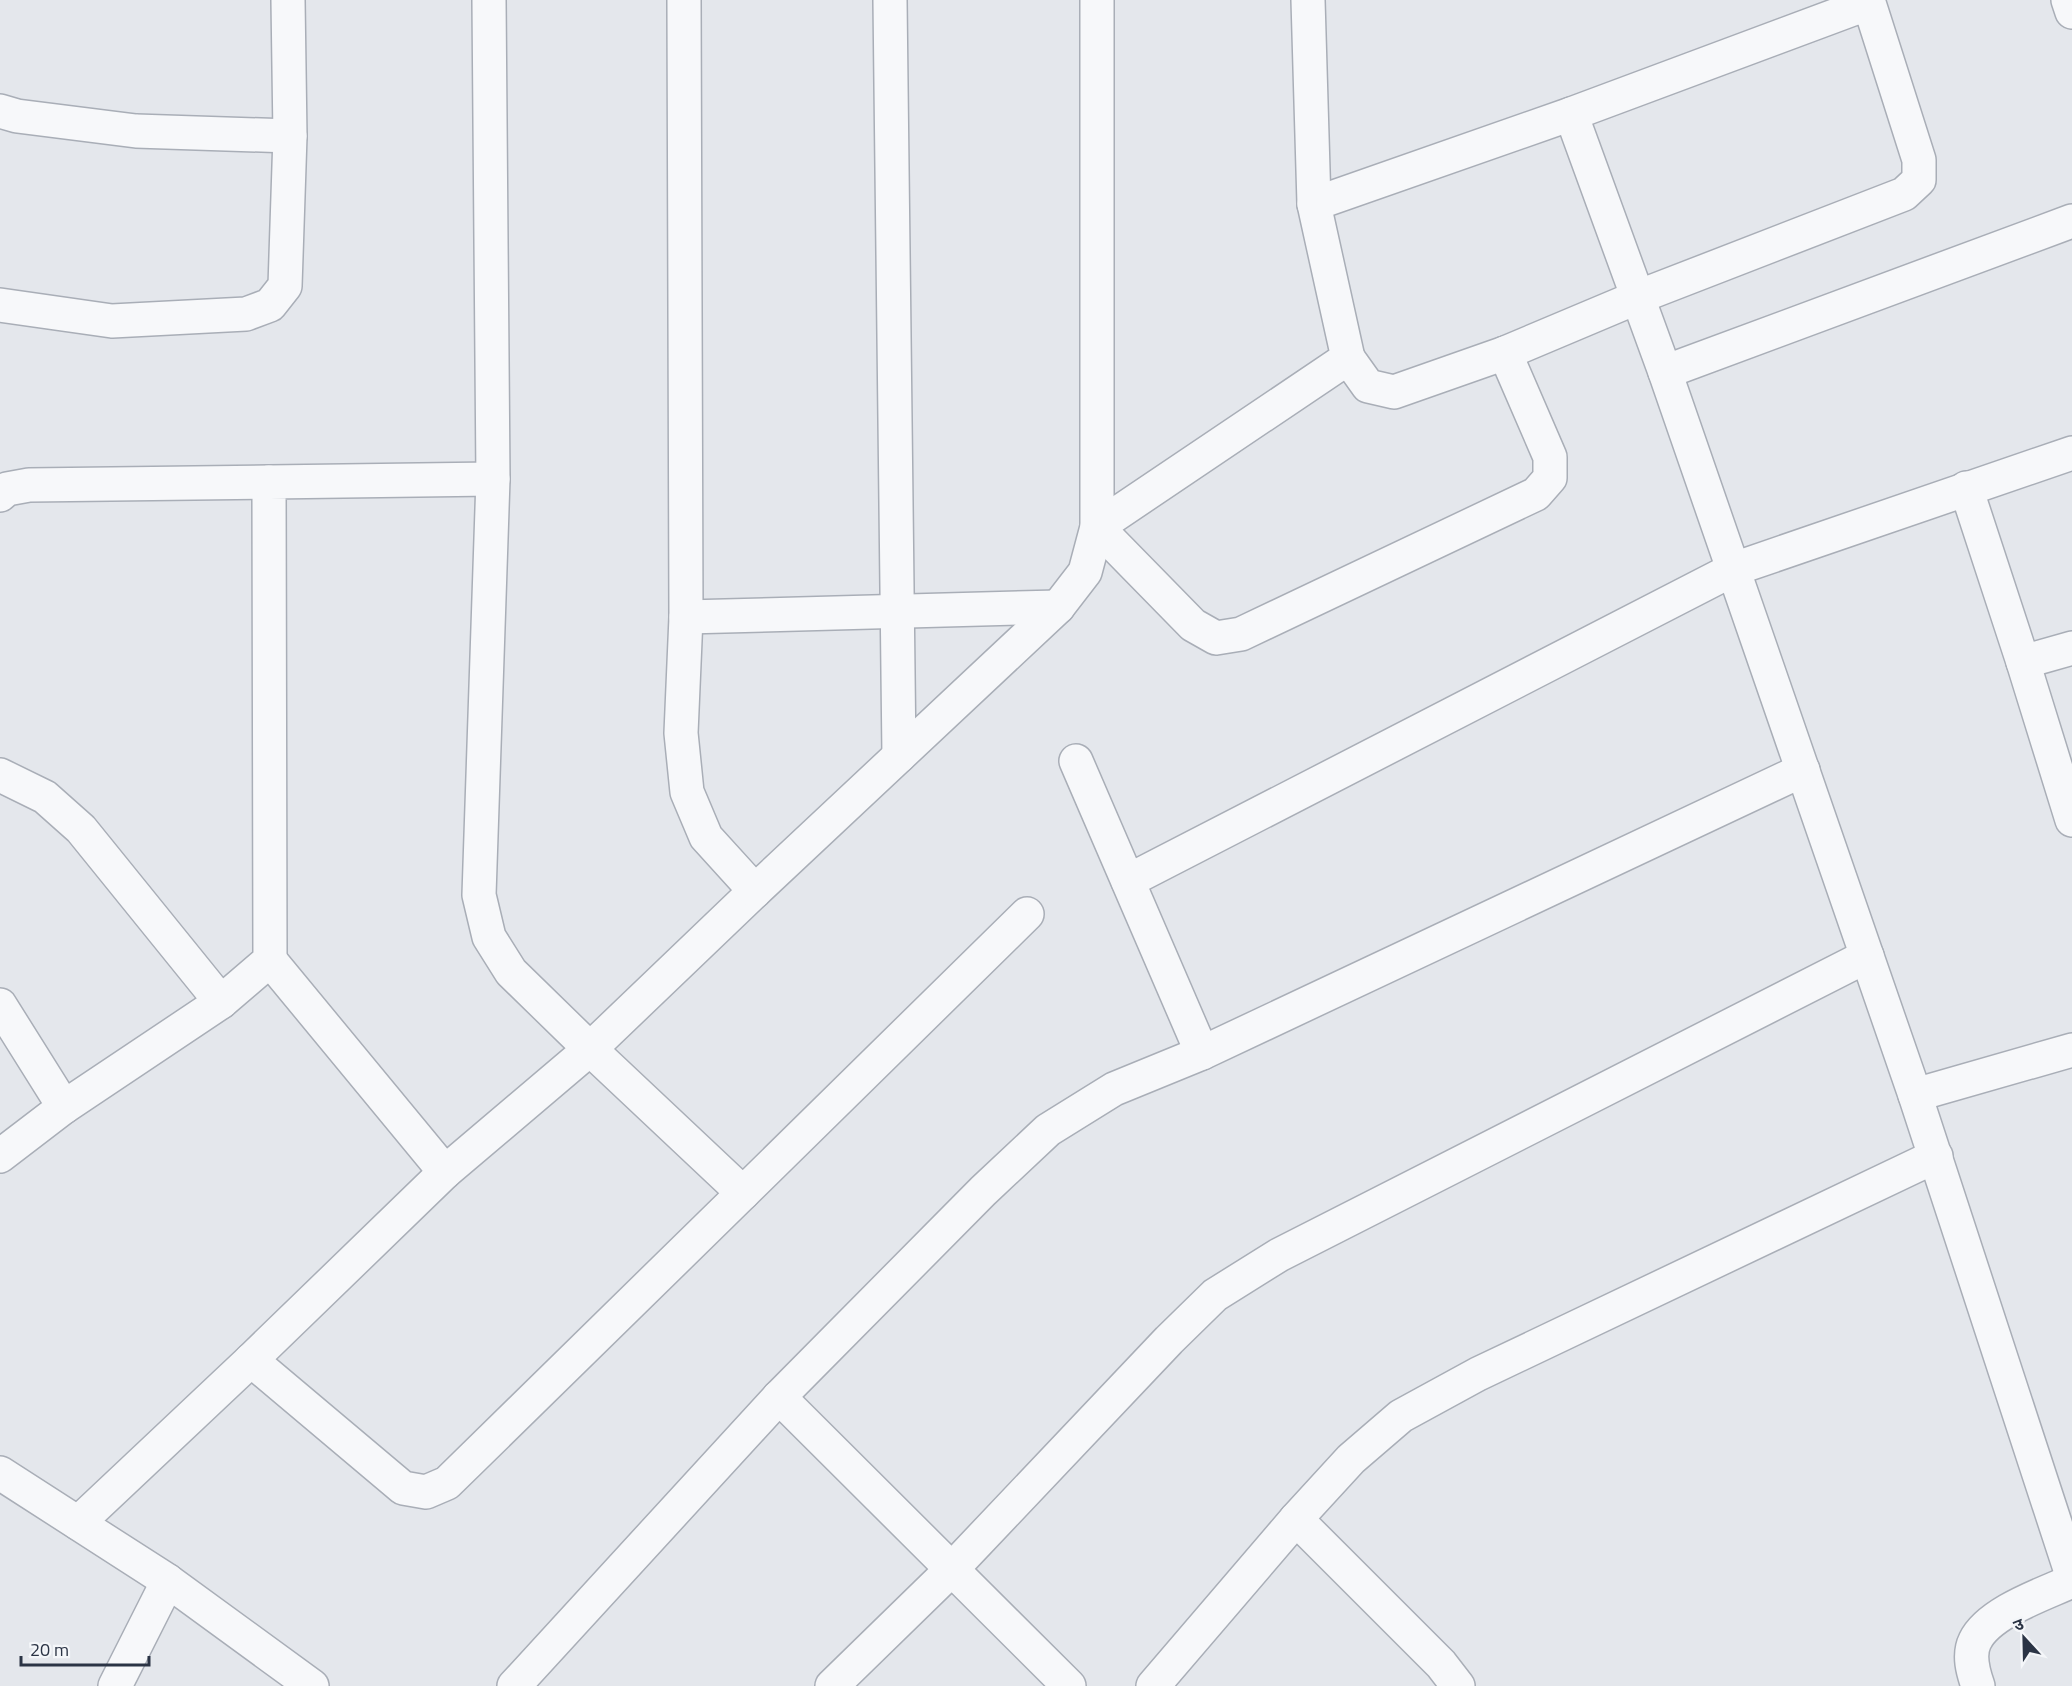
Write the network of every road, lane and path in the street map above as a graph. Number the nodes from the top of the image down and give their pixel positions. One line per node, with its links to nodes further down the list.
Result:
1 (288, 0): 12 (street)
2 (489, 0): 21 (street)
3 (684, 0): 29 (street)
4 (890, 0): 28 (street)
5 (1097, 0): 25 (street)
6 (1308, 0): 13 (street)
7 (2068, 0): 9 (street)
8 (1872, 1): 11 (street); 15 (street)
9 (2072, 12)
10 (0, 111): 12 (street)
11 (1571, 114): 13 (street); 15 (street)
12 (290, 136): 16 (street)
13 (1314, 204): 18 (street)
14 (2072, 221): 19 (street)
15 (1638, 297): 17 (street); 19 (street)
16 (0, 305)
17 (1504, 353): 18 (street); 25 (street)
18 (1348, 358): 25 (street)
19 (1665, 372): 26 (street)
20 (2072, 453): 23 (street)
21 (493, 479): 22 (street); 44 (street)
22 (268, 482): 24 (street); 41 (street)
23 (1966, 488): 26 (street); 31 (street)
24 (0, 495)
25 (1097, 527): 27 (street)
26 (1734, 569): 34 (street); 37 (street)
27 (1058, 607): 28 (street); 32 (street)
28 (896, 612): 29 (street); 32 (street)
29 (686, 617): 38 (street)
30 (2072, 648): 31 (street)
31 (2023, 662): 36 (street)
32 (899, 756): 38 (street)
33 (1076, 761): 37 (street)
34 (1803, 770): 40 (street); 46 (street)
35 (0, 775): 42 (street)
36 (2072, 820)
37 (1128, 881): 46 (street)
38 (755, 891): 44 (street)
39 (1027, 914): 52 (street)
40 (1867, 956): 47 (street); 58 (street)
41 (270, 960): 42 (street); 51 (street)
42 (221, 1002): 48 (street)
43 (0, 1005): 48 (street)
44 (590, 1049): 51 (street); 52 (street)
45 (2072, 1050): 47 (street)
46 (1202, 1053): 54 (street)
47 (1915, 1095): 50 (street)
48 (64, 1107): 49 (street)
49 (0, 1156)
50 (1936, 1156): 56 (street); 59 (street)
51 (445, 1172): 53 (street)
52 (743, 1193): 53 (street)
53 (251, 1360): 57 (street)
54 (779, 1397): 58 (street); 64 (street)
55 (0, 1473): 57 (street)
56 (1296, 1519): 67 (street); 68 (street)
57 (78, 1523): 60 (street)
58 (951, 1570): 65 (street); 66 (street)
59 (2072, 1575)
60 (168, 1581): 62 (street); 63 (street)
61 (2072, 1581): 69 (street)
62 (115, 1686)
63 (312, 1686)
64 (514, 1686)
65 (832, 1686)
66 (1069, 1686)
67 (1153, 1686)
68 (1458, 1686)
69 (1978, 1686)

